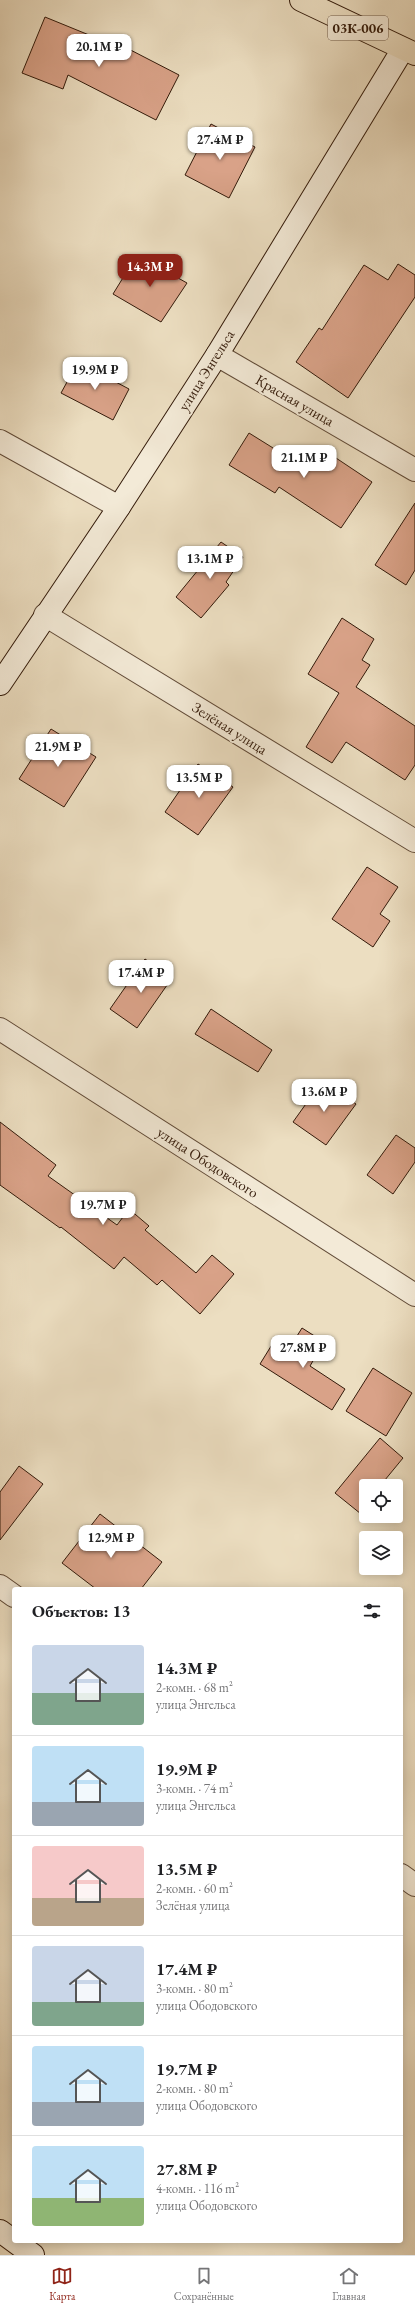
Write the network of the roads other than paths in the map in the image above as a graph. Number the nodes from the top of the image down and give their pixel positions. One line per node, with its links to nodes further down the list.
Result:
1 (301, 0): 2 (main road, 03К-006)
2 (409, 52): 3 (street, улица Энгельса)
3 (216, 355): 5 (street, Красная улица); 6 (street, улица Энгельса)
4 (0, 441): 6 (street)
5 (415, 470)
6 (118, 507): 7 (street, улица Энгельса)
7 (46, 615): 8 (street, улица Энгельса); 9 (street, Зелёная улица)
8 (0, 684)
9 (415, 842)
10 (0, 1029): 11 (street, улица Ободовского)
11 (415, 1295)
12 (0, 1586): 13 (street)
13 (12, 1595)
14 (403, 1876): 15 (street)
15 (415, 1885)
16 (0, 2231): 17 (street)
17 (12, 2240)
18 (16, 2243): 19 (street)
19 (33, 2255)

